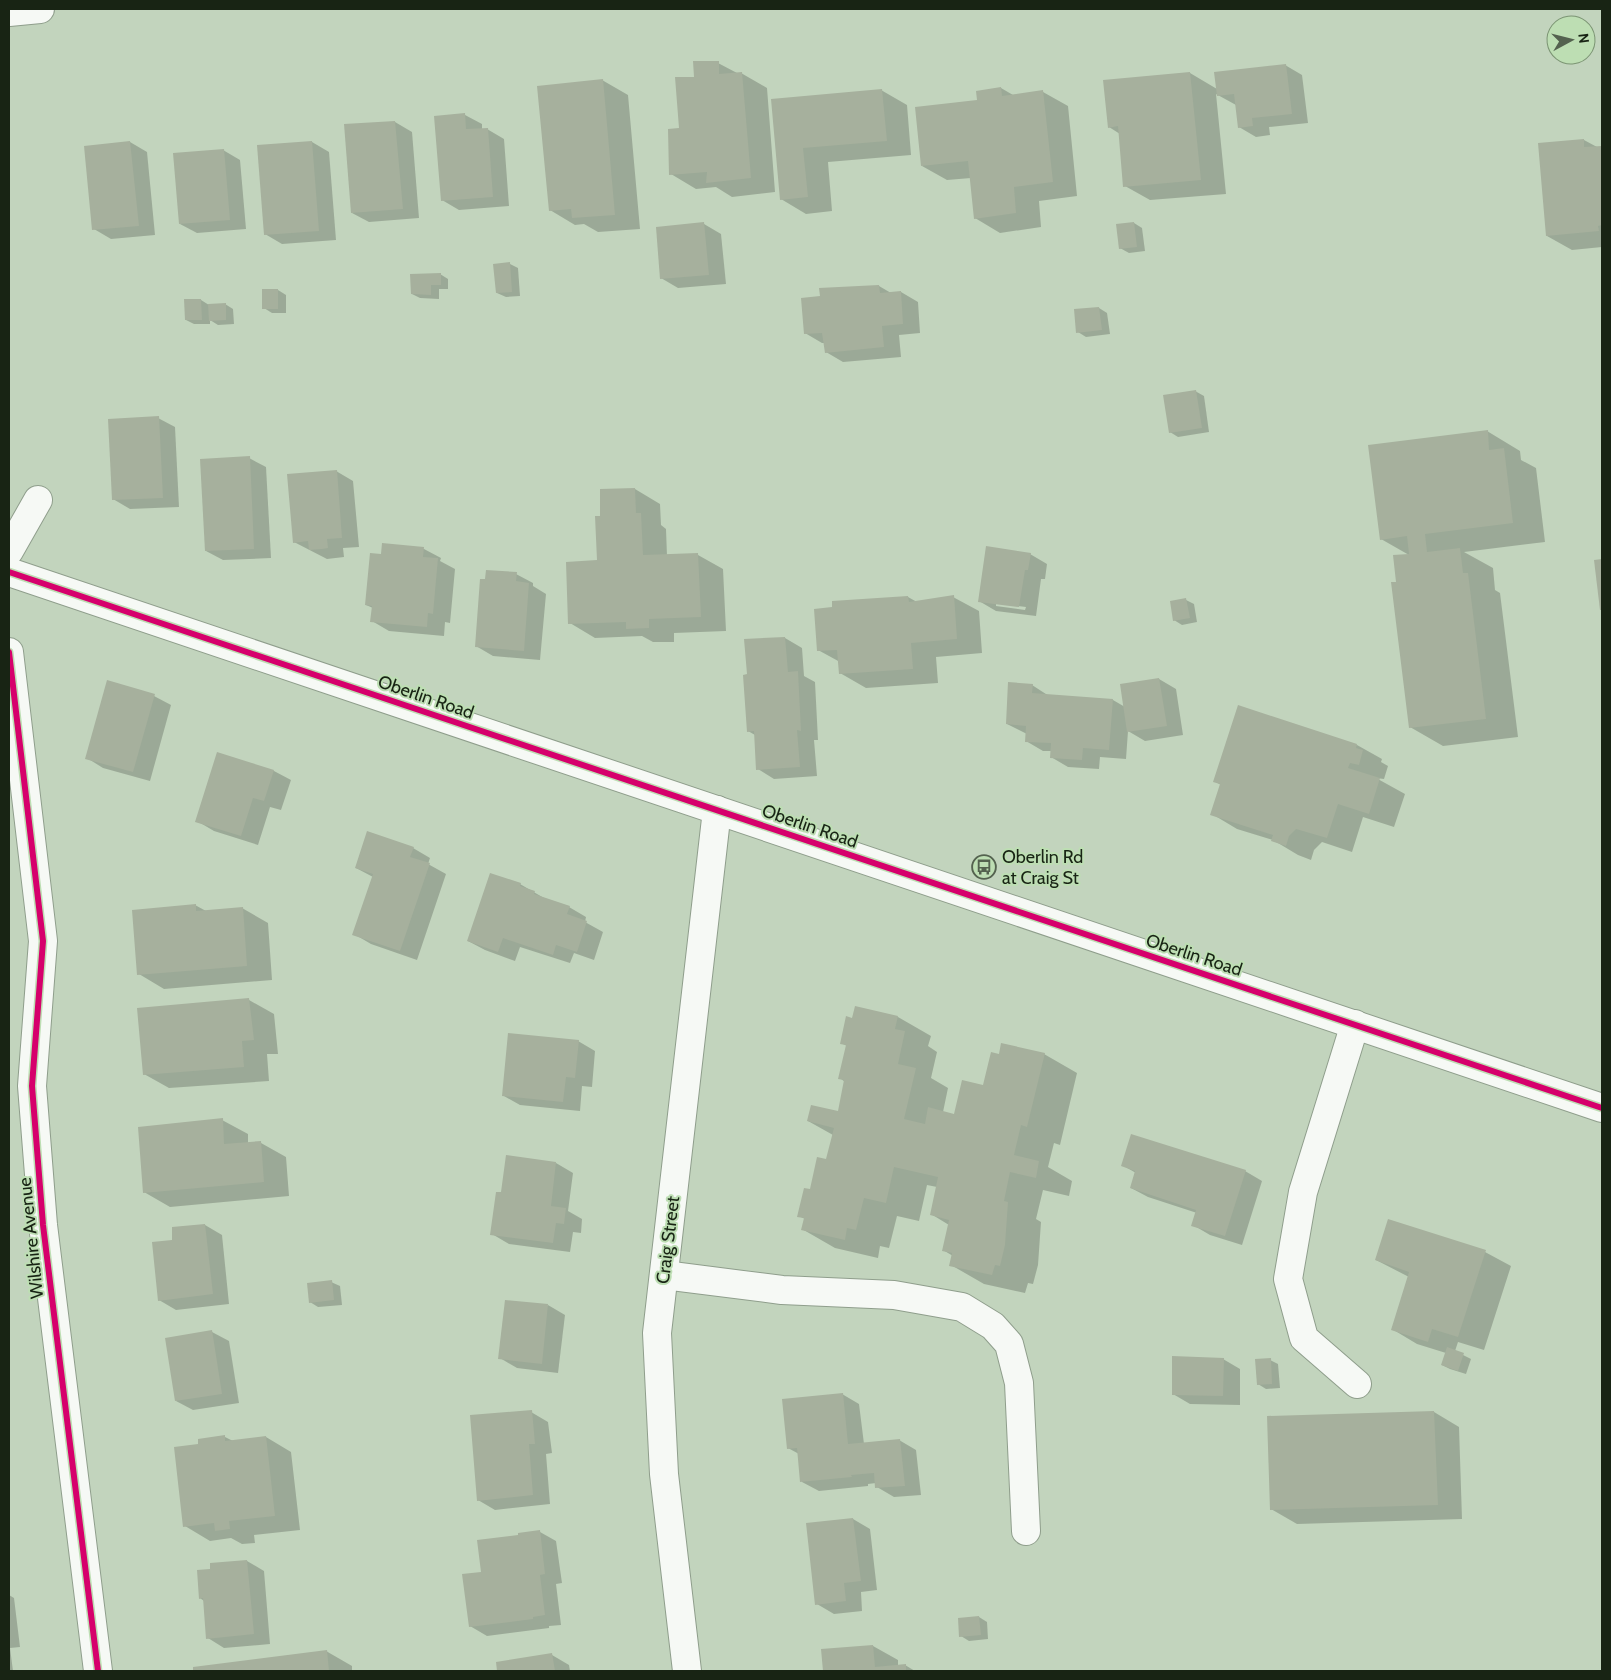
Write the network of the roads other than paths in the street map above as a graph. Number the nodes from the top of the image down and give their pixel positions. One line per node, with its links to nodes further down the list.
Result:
1 (40, 9): 2 (street)
2 (9, 12)
3 (38, 500): 4 (street)
4 (9, 551)
5 (9, 572): 7 (street, Oberlin Road)
6 (9, 652): 13 (street, Wilshire Avenue)
7 (717, 810): 8 (street, Oberlin Road); 10 (street, Craig Street)
8 (1355, 1024): 9 (street, Oberlin Road); 11 (street)
9 (1602, 1108)
10 (664, 1275): 12 (street); 14 (street, Craig Street)
11 (1357, 1384)
12 (1026, 1531)
13 (98, 1671)
14 (687, 1671)

